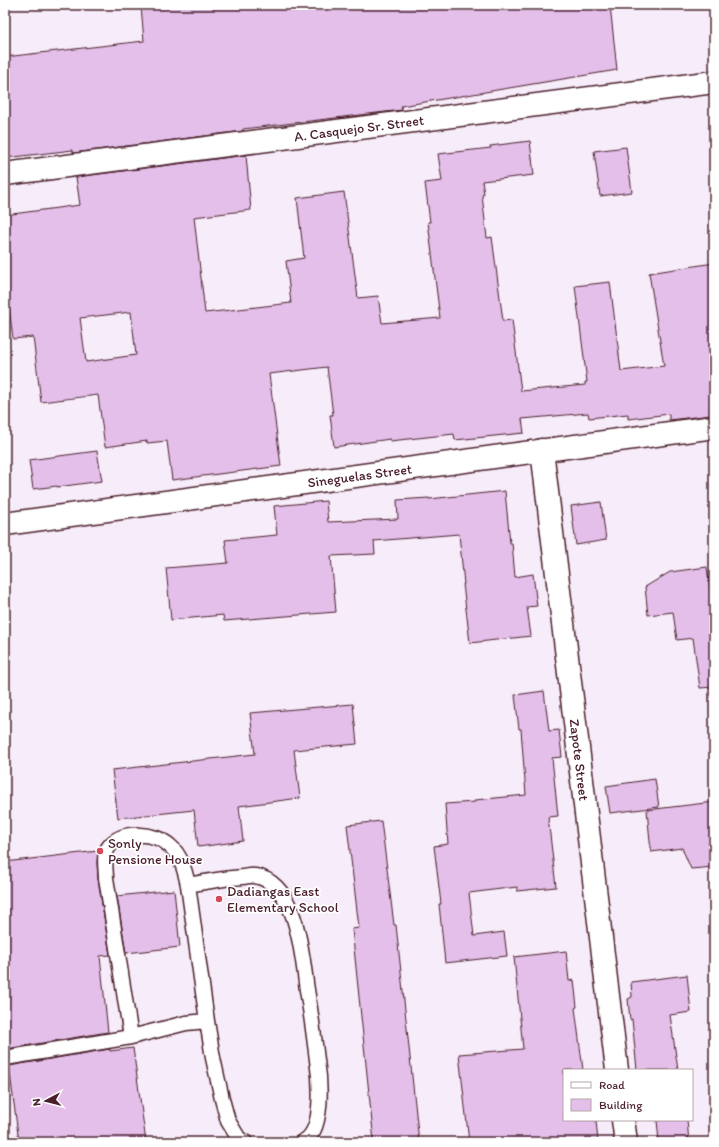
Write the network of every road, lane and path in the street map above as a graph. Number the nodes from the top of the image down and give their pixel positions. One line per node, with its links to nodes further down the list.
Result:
1 (714, 82): 2 (street, A. Casquejo Sr. Street)
2 (5, 174)
3 (714, 427): 4 (street, Sineguelas Street)
4 (542, 450): 5 (street, Sineguelas Street); 10 (street, Zapote Street)
5 (5, 524)
6 (188, 885): 7 (lane); 8 (lane); 13 (lane)
7 (207, 1021): 8 (lane); 12 (lane)
8 (131, 1037): 9 (lane)
9 (5, 1058)
10 (617, 1069)
11 (624, 1121): 14 (street)
12 (245, 1142)
13 (302, 1142)
14 (626, 1142)

